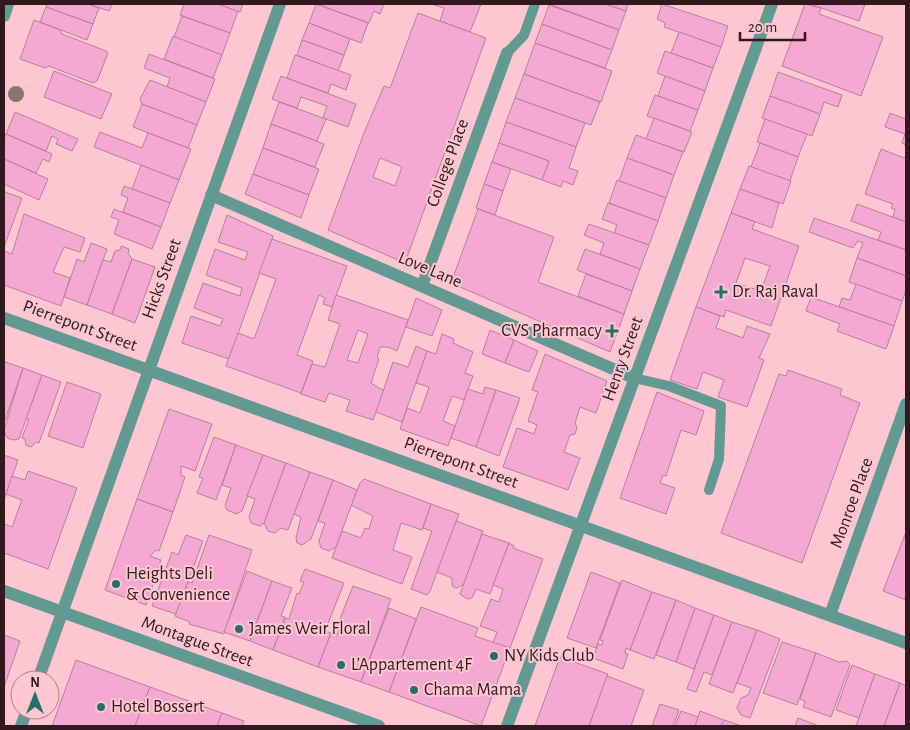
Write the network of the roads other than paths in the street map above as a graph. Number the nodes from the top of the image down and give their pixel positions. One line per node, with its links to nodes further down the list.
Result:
1 (8, 4): 5 (street)
2 (280, 4): 7 (street, Hicks Street)
3 (535, 4): 6 (lane)
4 (772, 4): 11 (street, Henry Street)
5 (4, 16)
6 (507, 53): 8 (street, College Place)
7 (211, 195): 8 (street, Love Lane); 10 (street, Hicks Street)
8 (422, 286): 11 (street, Love Lane)
9 (4, 318): 10 (street, Pierrepont Street)
10 (148, 370): 14 (street, Pierrepont Street); 16 (street, Hicks Street)
11 (634, 378): 13 (lane); 14 (street, Henry Street)
12 (906, 404): 17 (street, Monroe Place)
13 (709, 490)
14 (581, 525): 17 (street, Pierrepont Street); 21 (street, Henry Street)
15 (4, 591): 16 (street, Montague Street)
16 (62, 612): 19 (street, Hicks Street); 20 (street, Montague Street)
17 (830, 615): 18 (street, Pierrepont Street)
18 (906, 643)
19 (42, 670)
20 (378, 726)
21 (507, 726)

